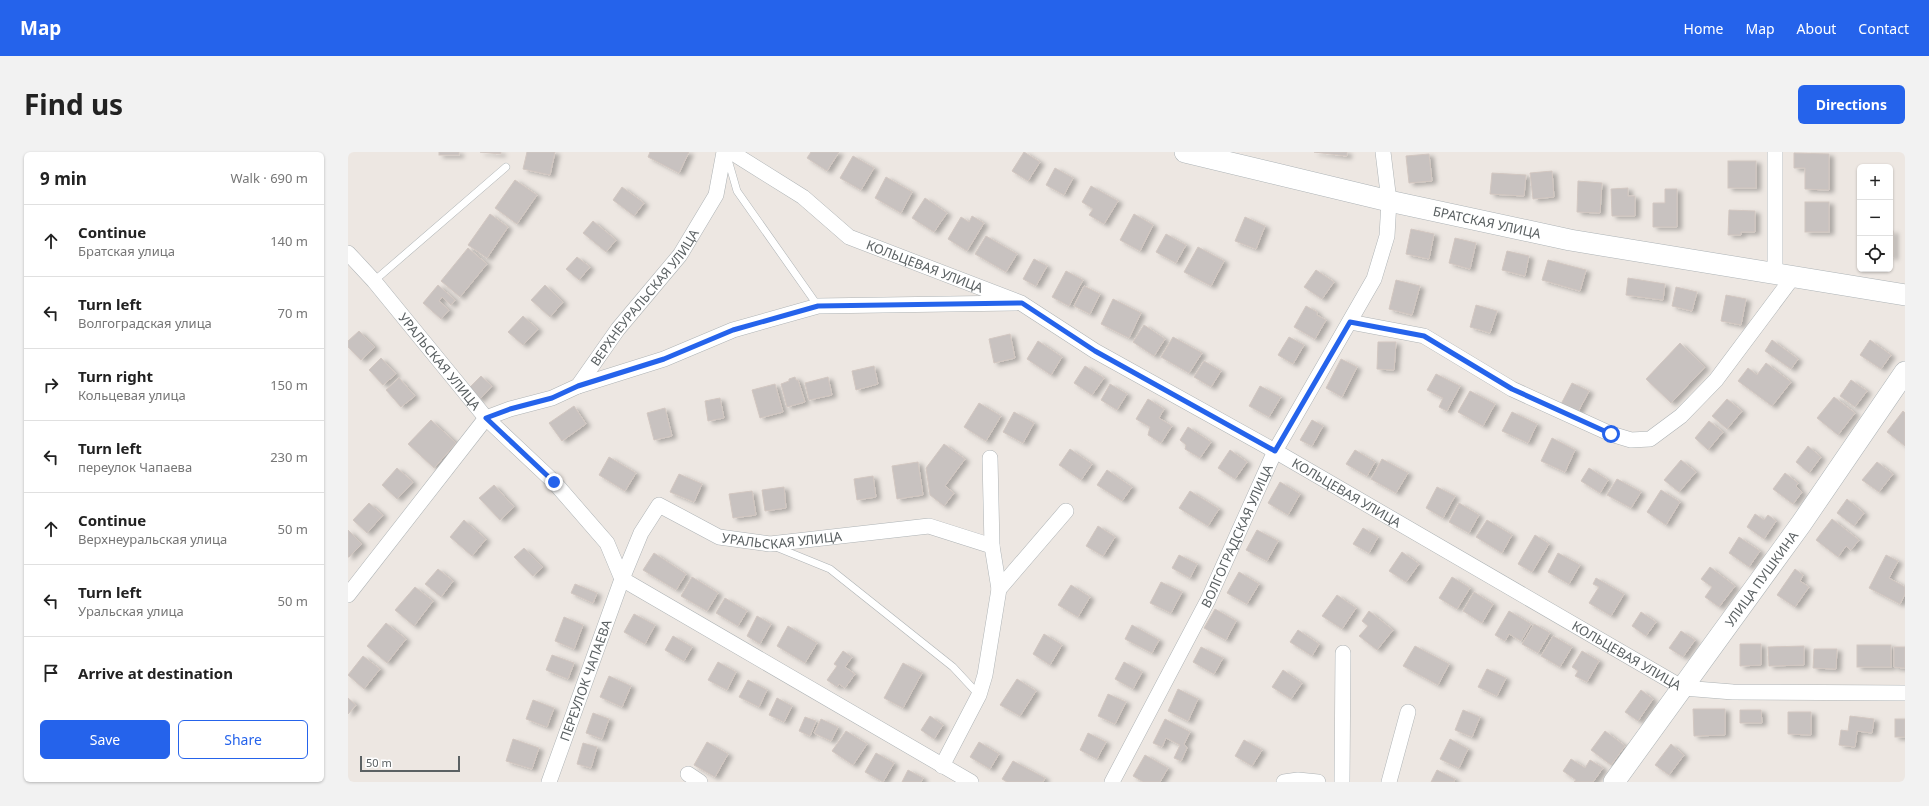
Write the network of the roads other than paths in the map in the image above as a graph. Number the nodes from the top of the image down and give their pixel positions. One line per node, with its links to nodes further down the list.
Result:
1 (725, 152): 13 (lane); 16 (street, ВЕРХНЕУРАЛЬСКАЯ УЛИЦА)
2 (731, 152): 12 (street, КОЛЬЦЕВАЯ УЛИЦА)
3 (1185, 152): 7 (main road, БРАТСКАЯ УЛИЦА)
4 (1383, 152): 7 (street, ВОЛГОГРАДСКАЯ УЛИЦА)
5 (1775, 152): 9 (street)
6 (506, 168): 10 (lane)
7 (1389, 201): 9 (main road, БРАТСКАЯ УЛИЦА); 14 (street, ВОЛГОГРАДСКАЯ УЛИЦА)
8 (348, 253): 10 (street, УРАЛЬСКАЯ УЛИЦА)
9 (1784, 275): 11 (main road, БРАТСКАЯ УЛИЦА); 14 (street)
10 (374, 280): 17 (street, УРАЛЬСКАЯ УЛИЦА)
11 (1905, 295)
12 (1022, 303): 13 (street); 18 (street, КОЛЬЦЕВАЯ УЛИЦА)
13 (818, 306): 16 (street)
14 (1350, 322): 18 (street, ВОЛГОГРАДСКАЯ УЛИЦА)
15 (1905, 372): 27 (main road, УЛИЦА ПУШКИНА)
16 (578, 386): 17 (street)
17 (486, 418): 23 (street, УРАЛЬСКАЯ УЛИЦА); 25 (street)
18 (1275, 451): 27 (street, КОЛЬЦЕВАЯ УЛИЦА); 34 (street, ВОЛГОГРАДСКАЯ УЛИЦА)
19 (990, 458): 22 (street)
20 (1066, 511): 24 (street)
21 (770, 544): 22 (street, УРАЛЬСКАЯ УЛИЦА); 23 (street, УРАЛЬСКАЯ УЛИЦА); 29 (lane)
22 (992, 546): 24 (street)
23 (622, 578): 31 (street); 32 (street, ПЕРЕУЛОК ЧАПАЕВА)
24 (999, 589): 29 (street)
25 (348, 595)
26 (1344, 653): 37 (street)
27 (1683, 688): 28 (street, КОЛЬЦЕВАЯ УЛИЦА); 39 (main road, УЛИЦА ПУШКИНА)
28 (1905, 693)
29 (979, 695): 31 (street)
30 (1408, 712): 38 (street)
31 (942, 766): 33 (street)
32 (549, 782)
33 (970, 782)
34 (1112, 782)
35 (1284, 782): 36 (street)
36 (1318, 782)
37 (1342, 782)
38 (1389, 782)
39 (1614, 782)

